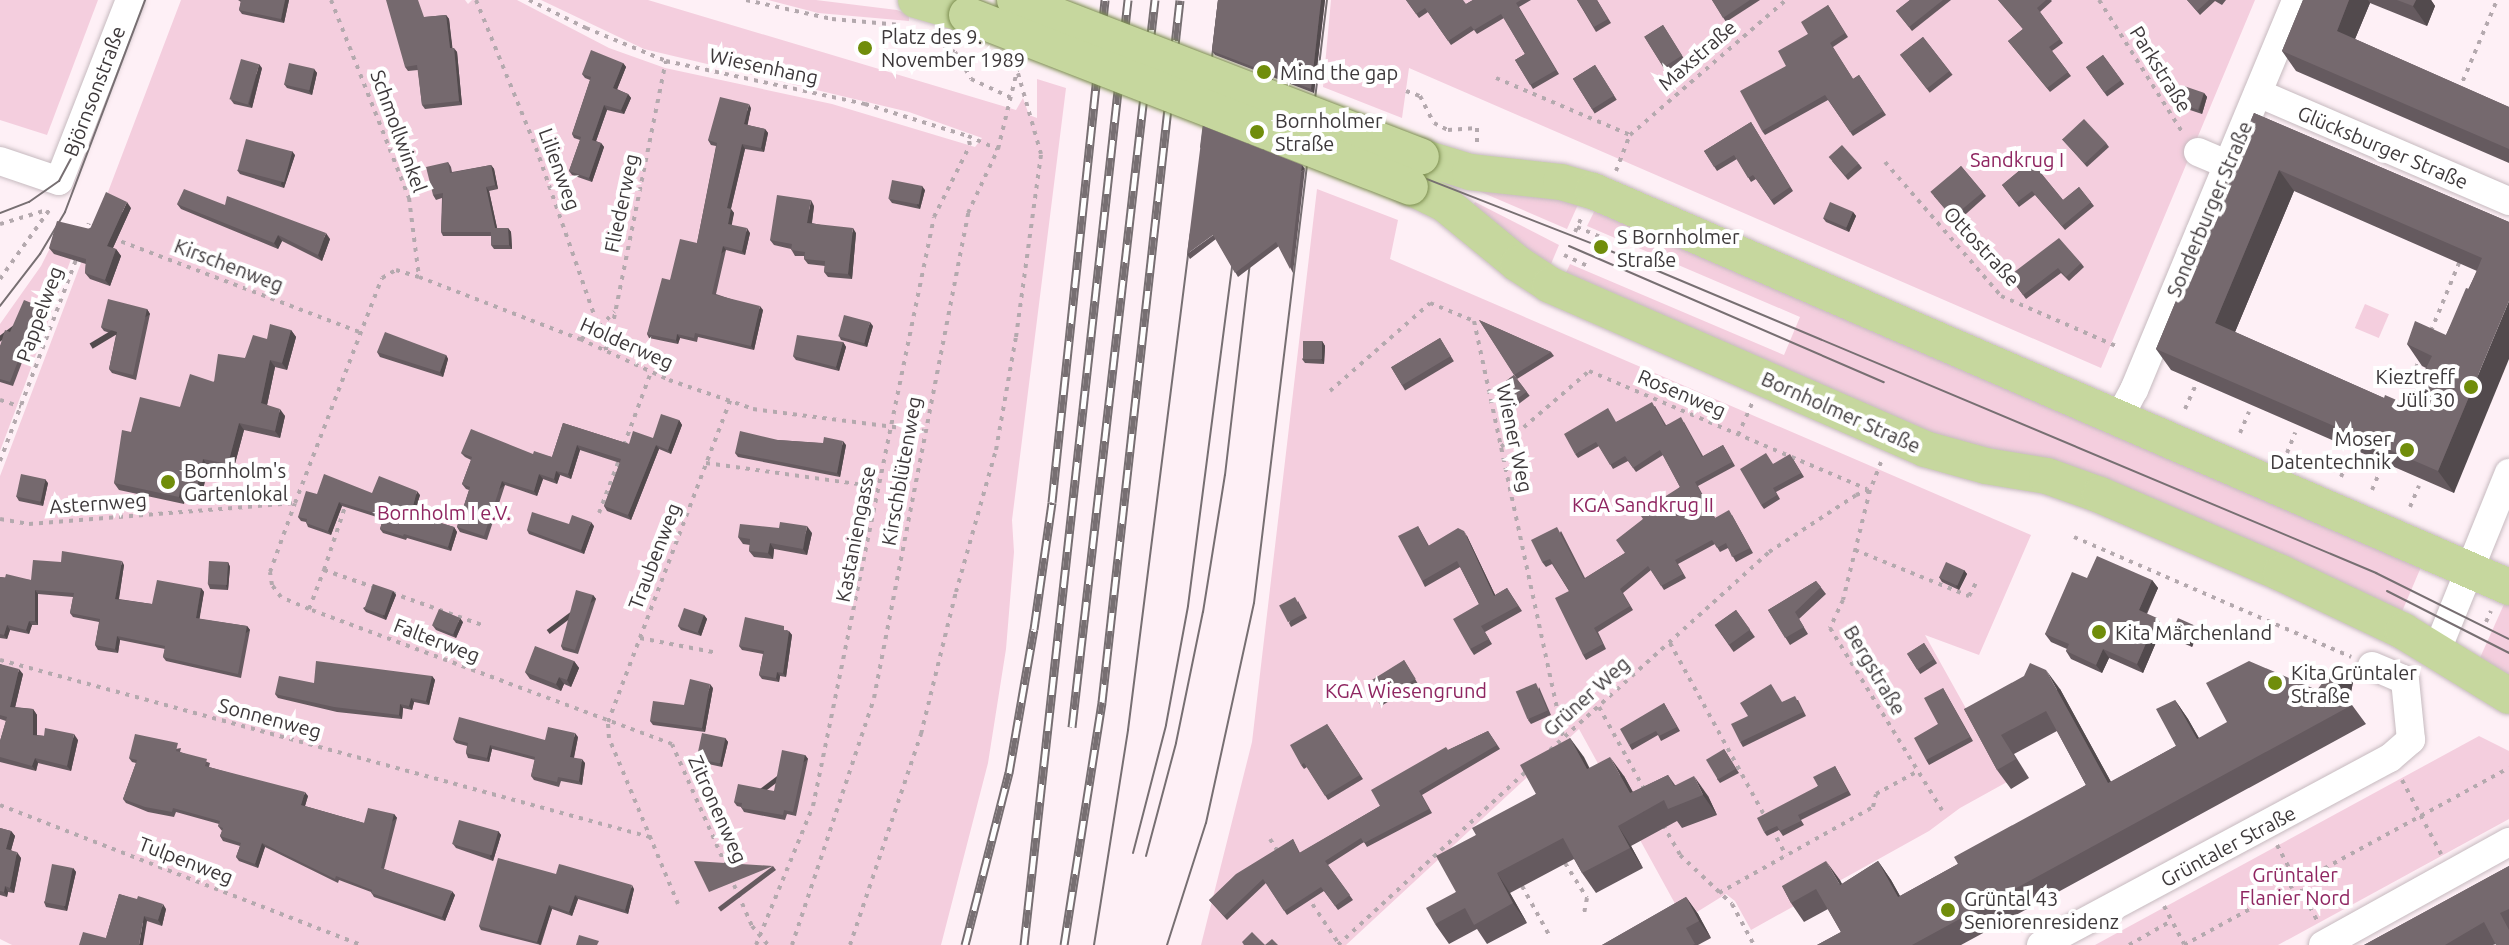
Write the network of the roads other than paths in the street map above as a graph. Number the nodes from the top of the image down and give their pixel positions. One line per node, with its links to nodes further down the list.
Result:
1 (130, 0): 7 (street, Björnsonstraße)
2 (1015, 0): 9 (main road, Bornholmer Straße, bridge)
3 (2296, 0): 5 (street, Sonderburger Straße)
4 (919, 19): 9 (main road, Bornholmer Straße, bridge)
5 (2258, 93): 8 (street, Sonderburger Straße); 10 (street, Glücksburger Straße)
6 (2198, 152): 8 (street)
7 (0, 161)
8 (2228, 165): 11 (street, Sonderburger Straße)
9 (1416, 172): 11 (main road, Bornholmer Straße); 15 (main road, Bornholmer Straße)
10 (2509, 201)
11 (2120, 416): 13 (main road, Bornholmer Straße)
12 (2509, 474): 13 (street)
13 (2471, 568): 14 (main road, Bornholmer Straße); 15 (street)
14 (2509, 587)
15 (2437, 650): 17 (main road, Bornholmer Straße)
16 (2372, 666): 20 (street, Grüntaler Straße)
17 (2509, 696)
18 (2509, 842): 19 (street)
19 (2326, 943)
20 (2041, 945)

